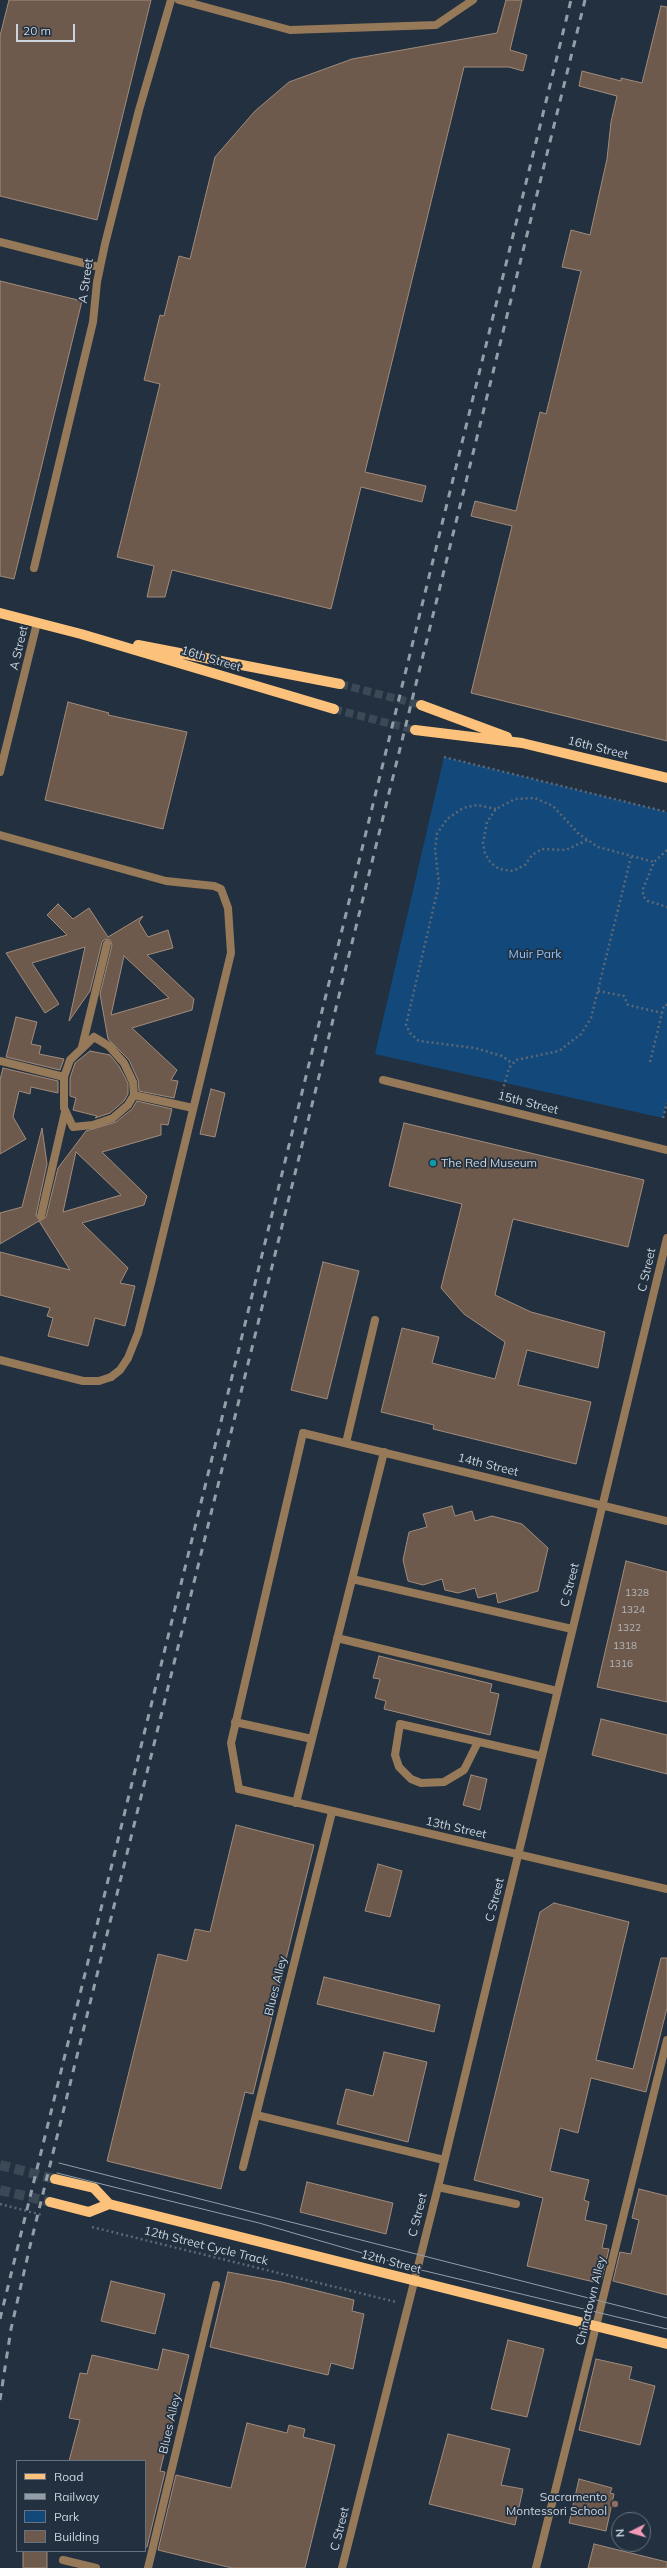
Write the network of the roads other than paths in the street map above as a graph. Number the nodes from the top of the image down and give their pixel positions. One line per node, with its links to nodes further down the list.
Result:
1 (171, 0): 5 (street, A Street)
2 (179, 0): 3 (street)
3 (473, 0)
4 (0, 242): 5 (street)
5 (99, 267): 6 (street, A Street)
6 (34, 568)
7 (0, 613): 8 (main road, 16th Street)
8 (37, 623): 9 (main road, 16th Street); 15 (street, A Street)
9 (81, 634): 10 (main road, 16th Street); 12 (main road, 16th Street)
10 (340, 684)
11 (421, 705): 14 (main road, 16th Street)
12 (334, 709)
13 (415, 730): 14 (main road, 16th Street)
14 (522, 743): 16 (main road, 16th Street)
15 (0, 772)
16 (667, 778)
17 (0, 835): 24 (street)
18 (107, 944): 19 (street)
19 (82, 1047): 21 (street); 23 (street)
20 (0, 1061): 21 (street)
21 (64, 1077): 25 (street)
22 (383, 1080): 26 (street, 15th Street)
23 (134, 1095): 24 (street); 25 (street)
24 (193, 1108): 30 (street)
25 (65, 1112): 27 (street)
26 (667, 1150)
27 (41, 1216)
28 (667, 1238): 33 (street, C Street)
29 (375, 1320): 31 (street)
30 (0, 1360)
31 (346, 1443): 32 (street, 14th Street); 39 (street, 14th Street)
32 (384, 1452): 33 (street, 14th Street); 35 (street)
33 (603, 1506): 34 (street, 14th Street); 36 (street, C Street)
34 (667, 1521)
35 (352, 1578): 36 (street); 37 (street)
36 (572, 1630): 38 (street, C Street)
37 (337, 1638): 38 (street); 40 (street)
38 (557, 1691): 42 (street, C Street)
39 (235, 1722): 40 (street); 43 (street, 13th Street)
40 (312, 1739): 43 (street)
41 (478, 1742): 41 (street); 42 (street)
42 (541, 1756): 45 (street, C Street)
43 (296, 1803): 44 (street, 13th Street)
44 (332, 1812): 45 (street, 13th Street); 48 (street, Blues Alley)
45 (518, 1854): 46 (street, 13th Street); 49 (street, C Street)
46 (667, 1889)
47 (667, 2040): 58 (street, Chinatown Alley)
48 (256, 2115): 49 (street); 50 (street, Blues Alley)
49 (444, 2160): 52 (street, C Street)
50 (242, 2167)
51 (55, 2179): 54 (main road)
52 (438, 2187): 55 (street); 56 (street, C Street)
53 (50, 2202): 54 (main road)
54 (109, 2204): 56 (main road, 12th Street)
55 (516, 2204)
56 (414, 2281): 58 (main road, 12th Street); 63 (street, C Street)
57 (216, 2285): 62 (street, Blues Alley)
58 (597, 2327): 59 (main road, 12th Street); 64 (street, Chinatown Alley)
59 (667, 2344)
60 (63, 2560): 61 (street)
61 (96, 2568)
62 (148, 2568)
63 (342, 2568)
64 (536, 2568)

